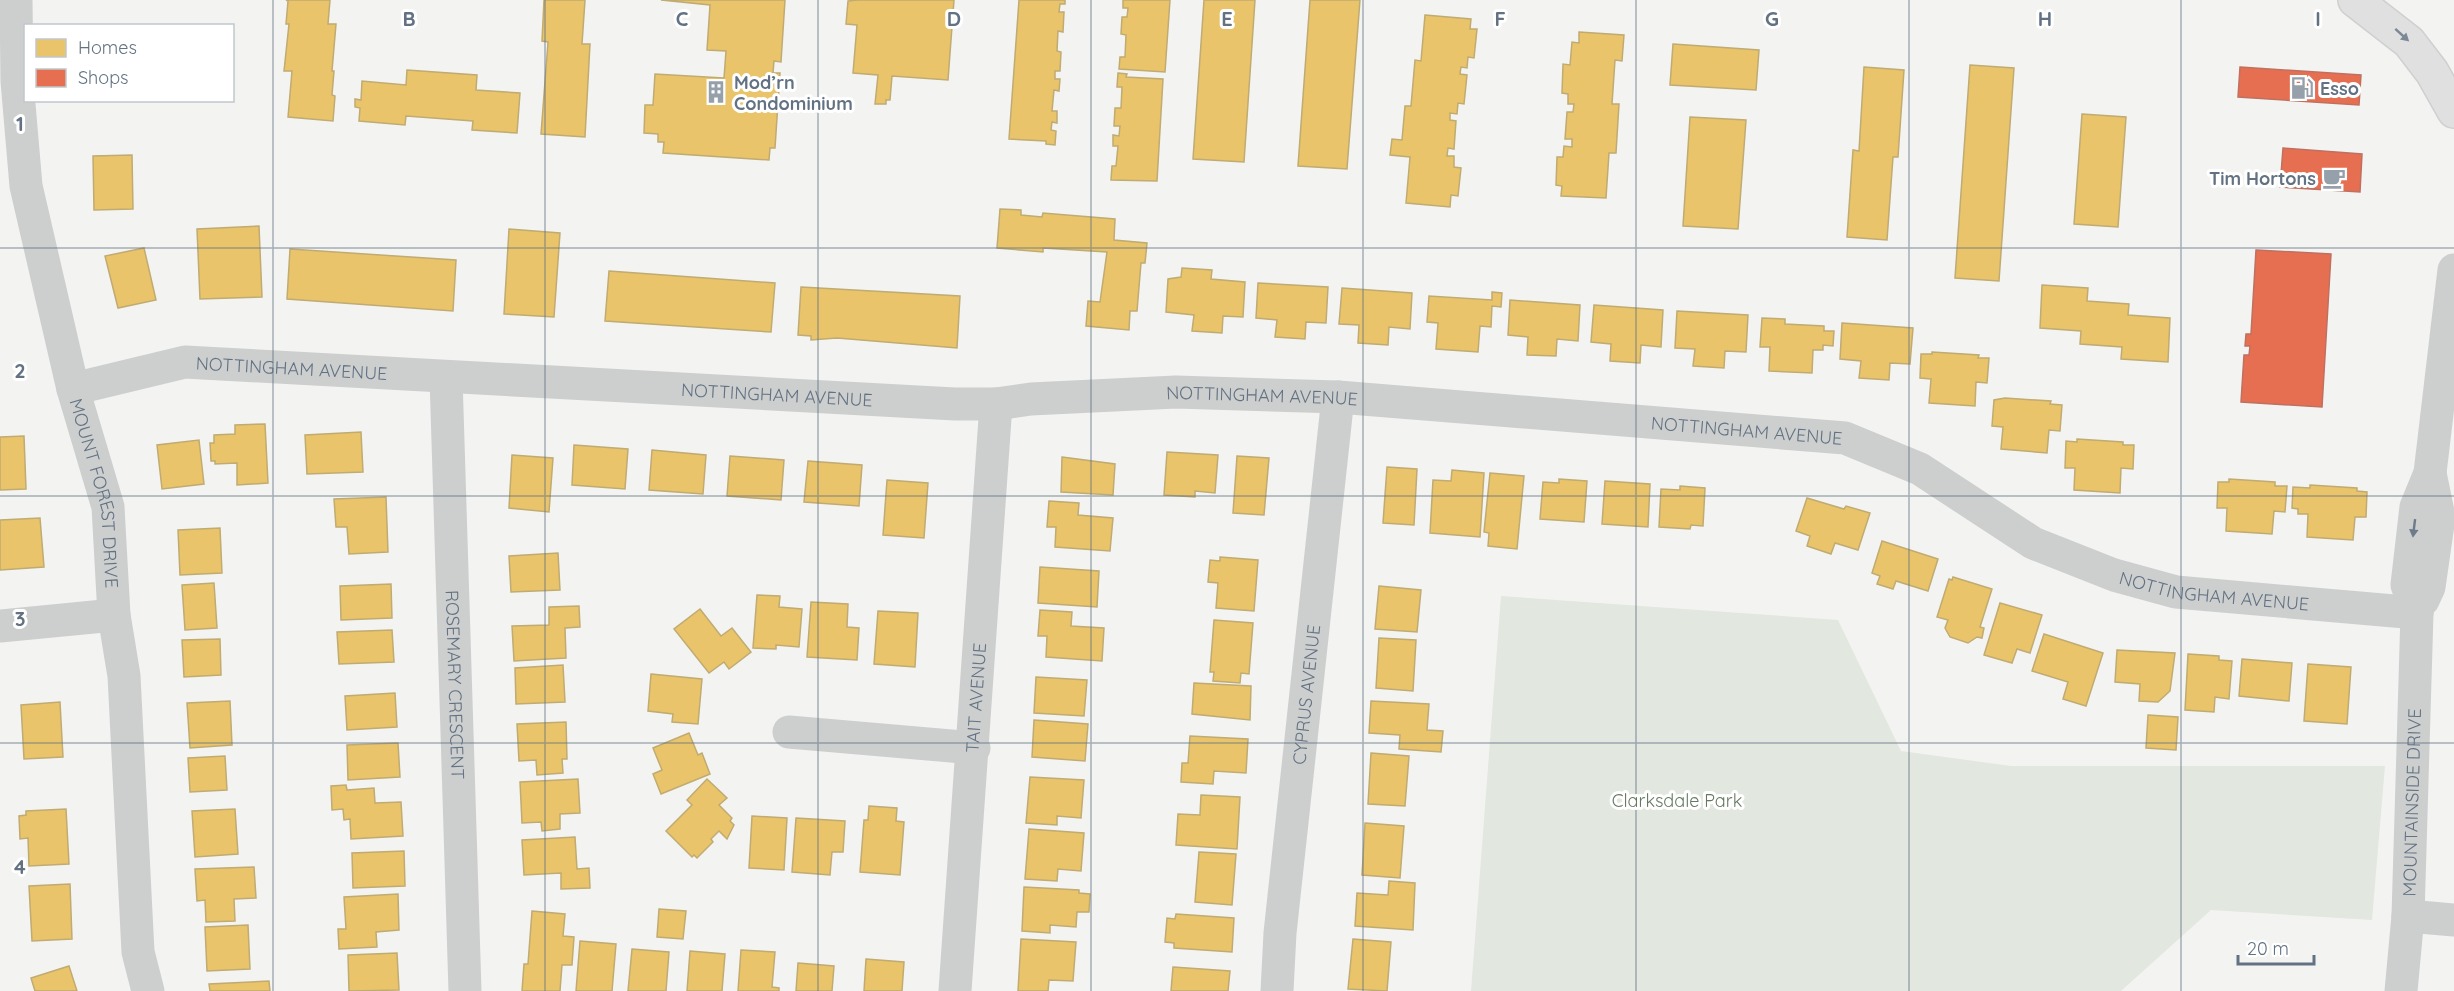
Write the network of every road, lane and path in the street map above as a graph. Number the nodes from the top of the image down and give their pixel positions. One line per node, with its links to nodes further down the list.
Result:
1 (16, 0): 6 (street, MOUNT FOREST DRIVE)
2 (2355, 0): 3 (main road, one-way to 3)
3 (2454, 111)
4 (2454, 270): 7 (street, MOUNTAINSIDE DRIVE)
5 (446, 377): 6 (street, NOTTINGHAM AVENUE); 9 (street, NOTTINGHAM AVENUE); 19 (street, ROSEMARY CRESCENT)
6 (73, 389): 12 (street, MOUNT FOREST DRIVE)
7 (2448, 394): 10 (street, MOUNTAINSIDE DRIVE)
8 (1338, 397): 9 (street, NOTTINGHAM AVENUE); 11 (street, NOTTINGHAM AVENUE); 21 (street, CYPRUS AVENUE)
9 (996, 404): 15 (street, TAIT AVENUE)
10 (2442, 474): 11 (street, MOUNTAINSIDE DRIVE)
11 (2417, 613): 16 (street, MOUNTAINSIDE DRIVE)
12 (114, 615): 13 (street); 18 (street, MOUNT FOREST DRIVE)
13 (0, 626)
14 (789, 732): 15 (street)
15 (974, 748): 20 (street, TAIT AVENUE)
16 (2408, 916): 17 (street); 22 (street, MOUNTAINSIDE DRIVE)
17 (2454, 920)
18 (148, 991)
19 (465, 991)
20 (955, 991)
21 (1277, 991)
22 (2401, 991)

